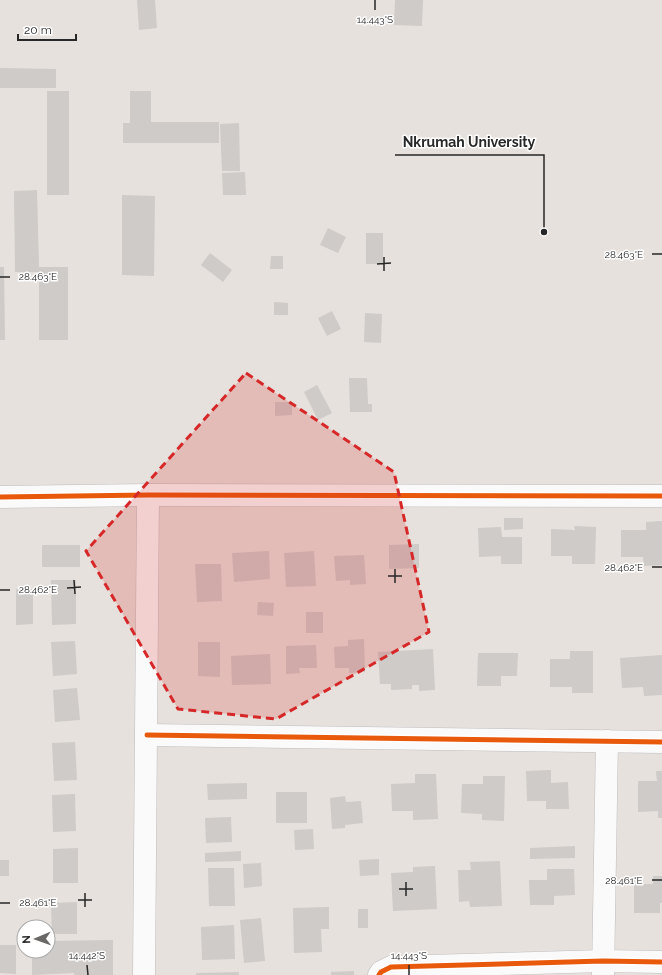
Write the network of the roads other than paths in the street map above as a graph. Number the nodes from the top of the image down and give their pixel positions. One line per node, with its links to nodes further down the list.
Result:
1 (148, 495): 2 (street); 3 (street); 4 (street)
2 (662, 496)
3 (0, 497)
4 (147, 735): 5 (street); 9 (street)
5 (607, 741): 6 (street); 8 (street)
6 (662, 742)
7 (662, 962): 8 (street)
8 (603, 968): 10 (street)
9 (144, 975)
10 (379, 975)

